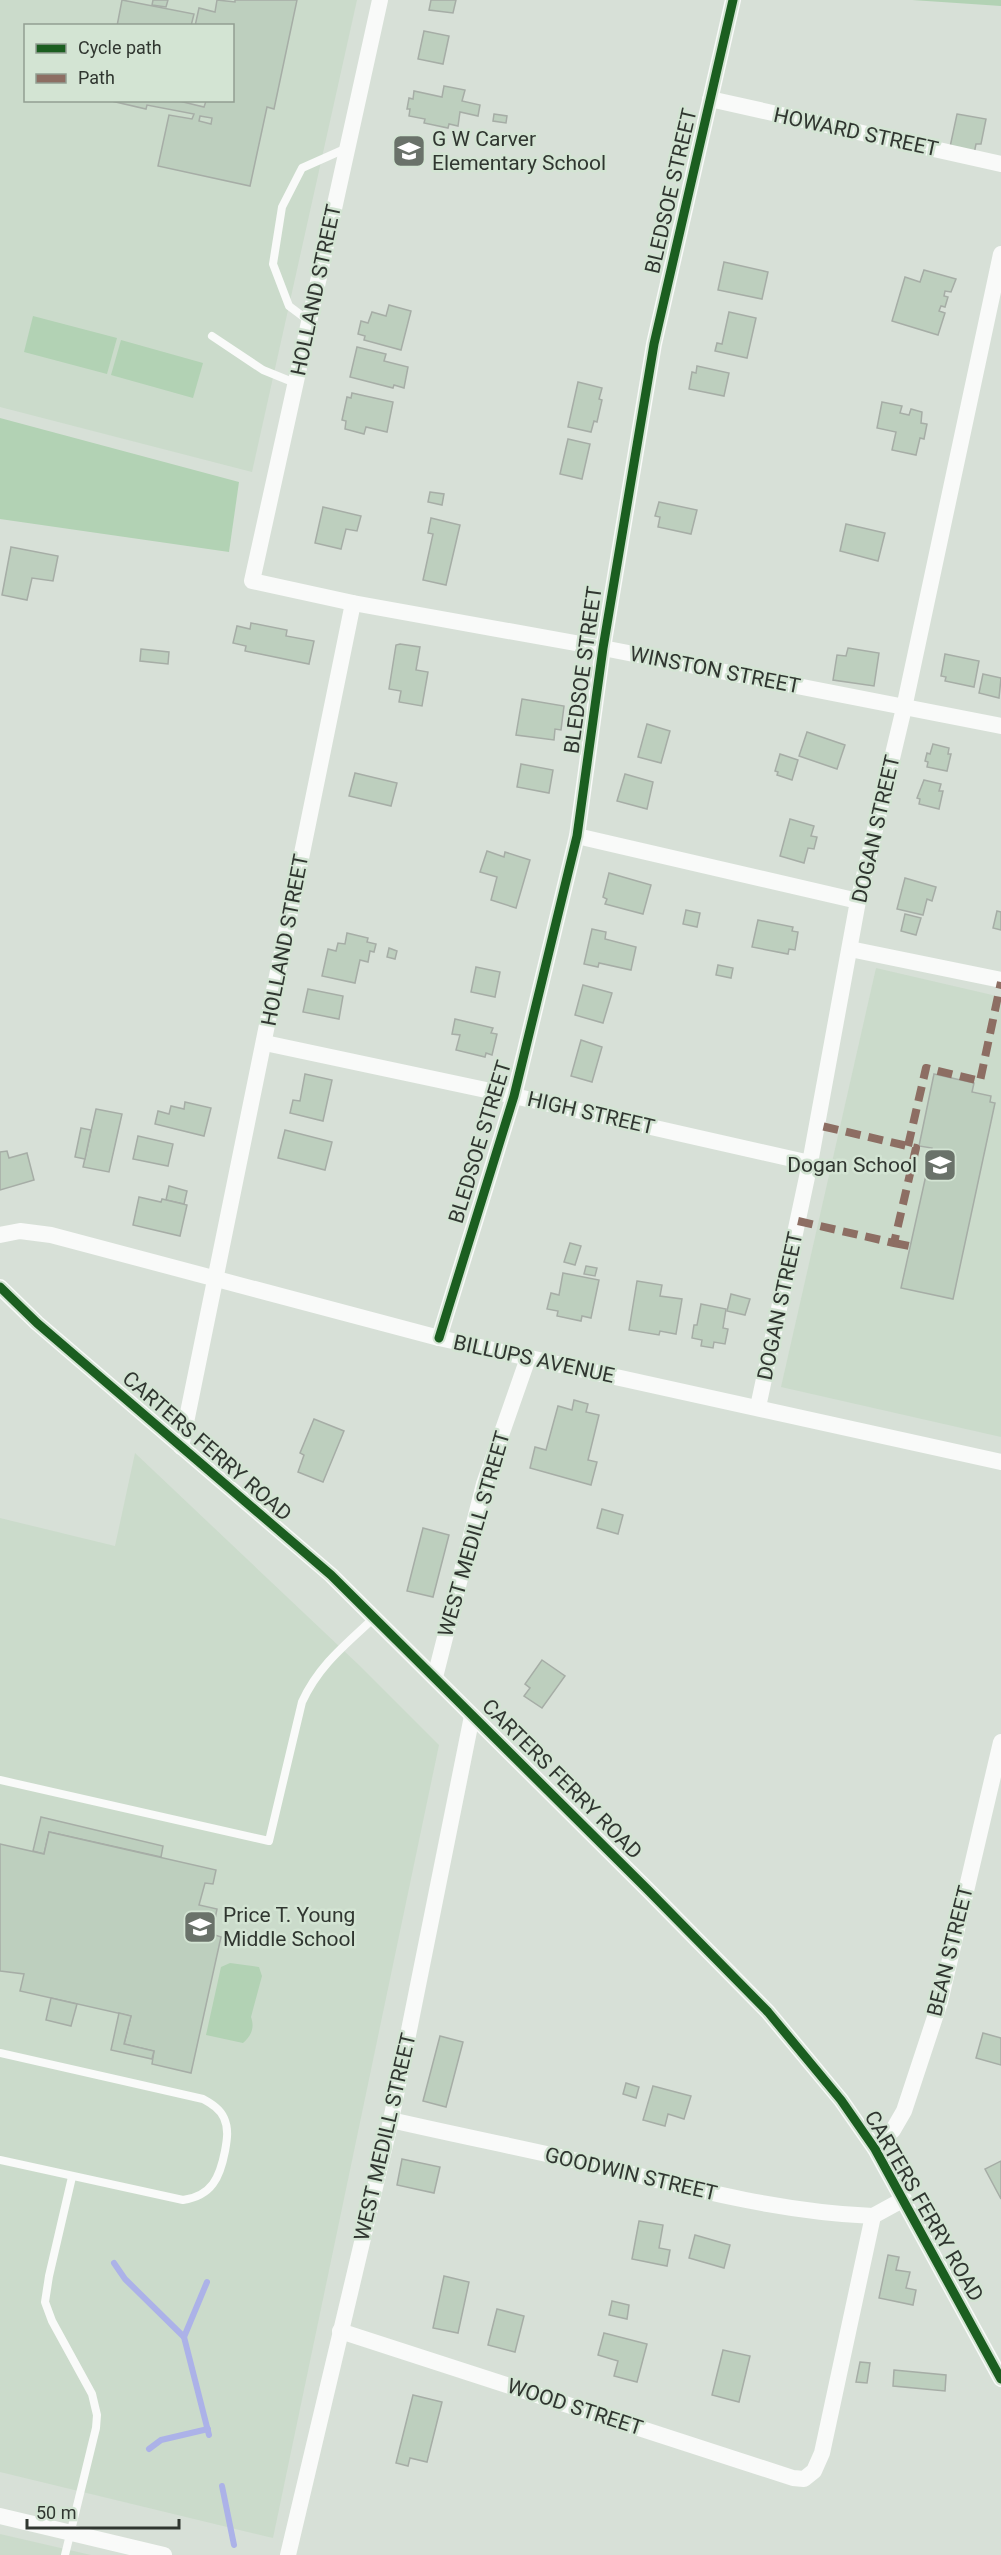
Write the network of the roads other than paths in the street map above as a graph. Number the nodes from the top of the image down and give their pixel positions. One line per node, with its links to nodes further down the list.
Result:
1 (380, 0): 4 (street, HOLLAND STREET)
2 (733, 0): 3 (street, BLEDSOE STREET)
3 (710, 99): 5 (street, HOWARD STREET); 12 (street, BLEDSOE STREET)
4 (347, 148): 7 (street, HOLLAND STREET); 7 (lane)
5 (1001, 164)
6 (1001, 254): 13 (street, DOGAN STREET)
7 (309, 321): 9 (street, HOLLAND STREET)
8 (212, 336): 9 (lane)
9 (295, 383): 10 (street, HOLLAND STREET)
10 (252, 581): 11 (street, WINSTON STREET)
11 (353, 603): 12 (street, WINSTON STREET); 19 (street, HOLLAND STREET)
12 (603, 648): 13 (street, WINSTON STREET); 15 (street, BLEDSOE STREET)
13 (904, 708): 14 (street, WINSTON STREET); 16 (street, DOGAN STREET)
14 (1001, 726)
15 (578, 836): 16 (street); 20 (street, BLEDSOE STREET)
16 (858, 902): 17 (street, DOGAN STREET)
17 (850, 950): 18 (street); 21 (street, DOGAN STREET)
18 (1001, 980)
19 (265, 1043): 20 (street, HIGH STREET); 23 (street, HOLLAND STREET)
20 (514, 1096): 21 (street, HIGH STREET); 25 (street, BLEDSOE STREET)
21 (810, 1163): 27 (street, DOGAN STREET)
22 (0, 1235): 23 (street, BILLUPS AVENUE)
23 (215, 1277): 25 (street, BILLUPS AVENUE); 28 (street, HOLLAND STREET)
24 (0, 1287): 28 (street, CARTERS FERRY ROAD)
25 (439, 1338): 26 (street, BILLUPS AVENUE)
26 (528, 1358): 27 (street, BILLUPS AVENUE); 31 (street, WEST MEDILL STREET)
27 (758, 1407): 29 (street, BILLUPS AVENUE)
28 (181, 1447): 30 (street, CARTERS FERRY ROAD)
29 (1001, 1462)
30 (375, 1617): 31 (street, CARTERS FERRY ROAD); 34 (lane)
31 (435, 1677): 32 (street, CARTERS FERRY ROAD)
32 (472, 1716): 36 (street, WEST MEDILL STREET); 37 (street, CARTERS FERRY ROAD)
33 (1001, 1742): 37 (street, BEAN STREET)
34 (0, 1780)
35 (0, 2053): 39 (lane)
36 (391, 2120): 41 (street, GOODWIN STREET); 42 (street, WEST MEDILL STREET)
37 (874, 2149): 40 (street, CARTERS FERRY ROAD)
38 (0, 2160): 39 (lane)
39 (72, 2177): 45 (lane)
40 (903, 2199): 41 (street); 43 (street, CARTERS FERRY ROAD)
41 (873, 2216): 42 (street, WOOD STREET)
42 (340, 2331): 48 (street, WEST MEDILL STREET)
43 (1001, 2379)
44 (0, 2517): 45 (street)
45 (70, 2533): 46 (lane); 47 (street)
46 (65, 2555)
47 (164, 2555)
48 (288, 2555)

